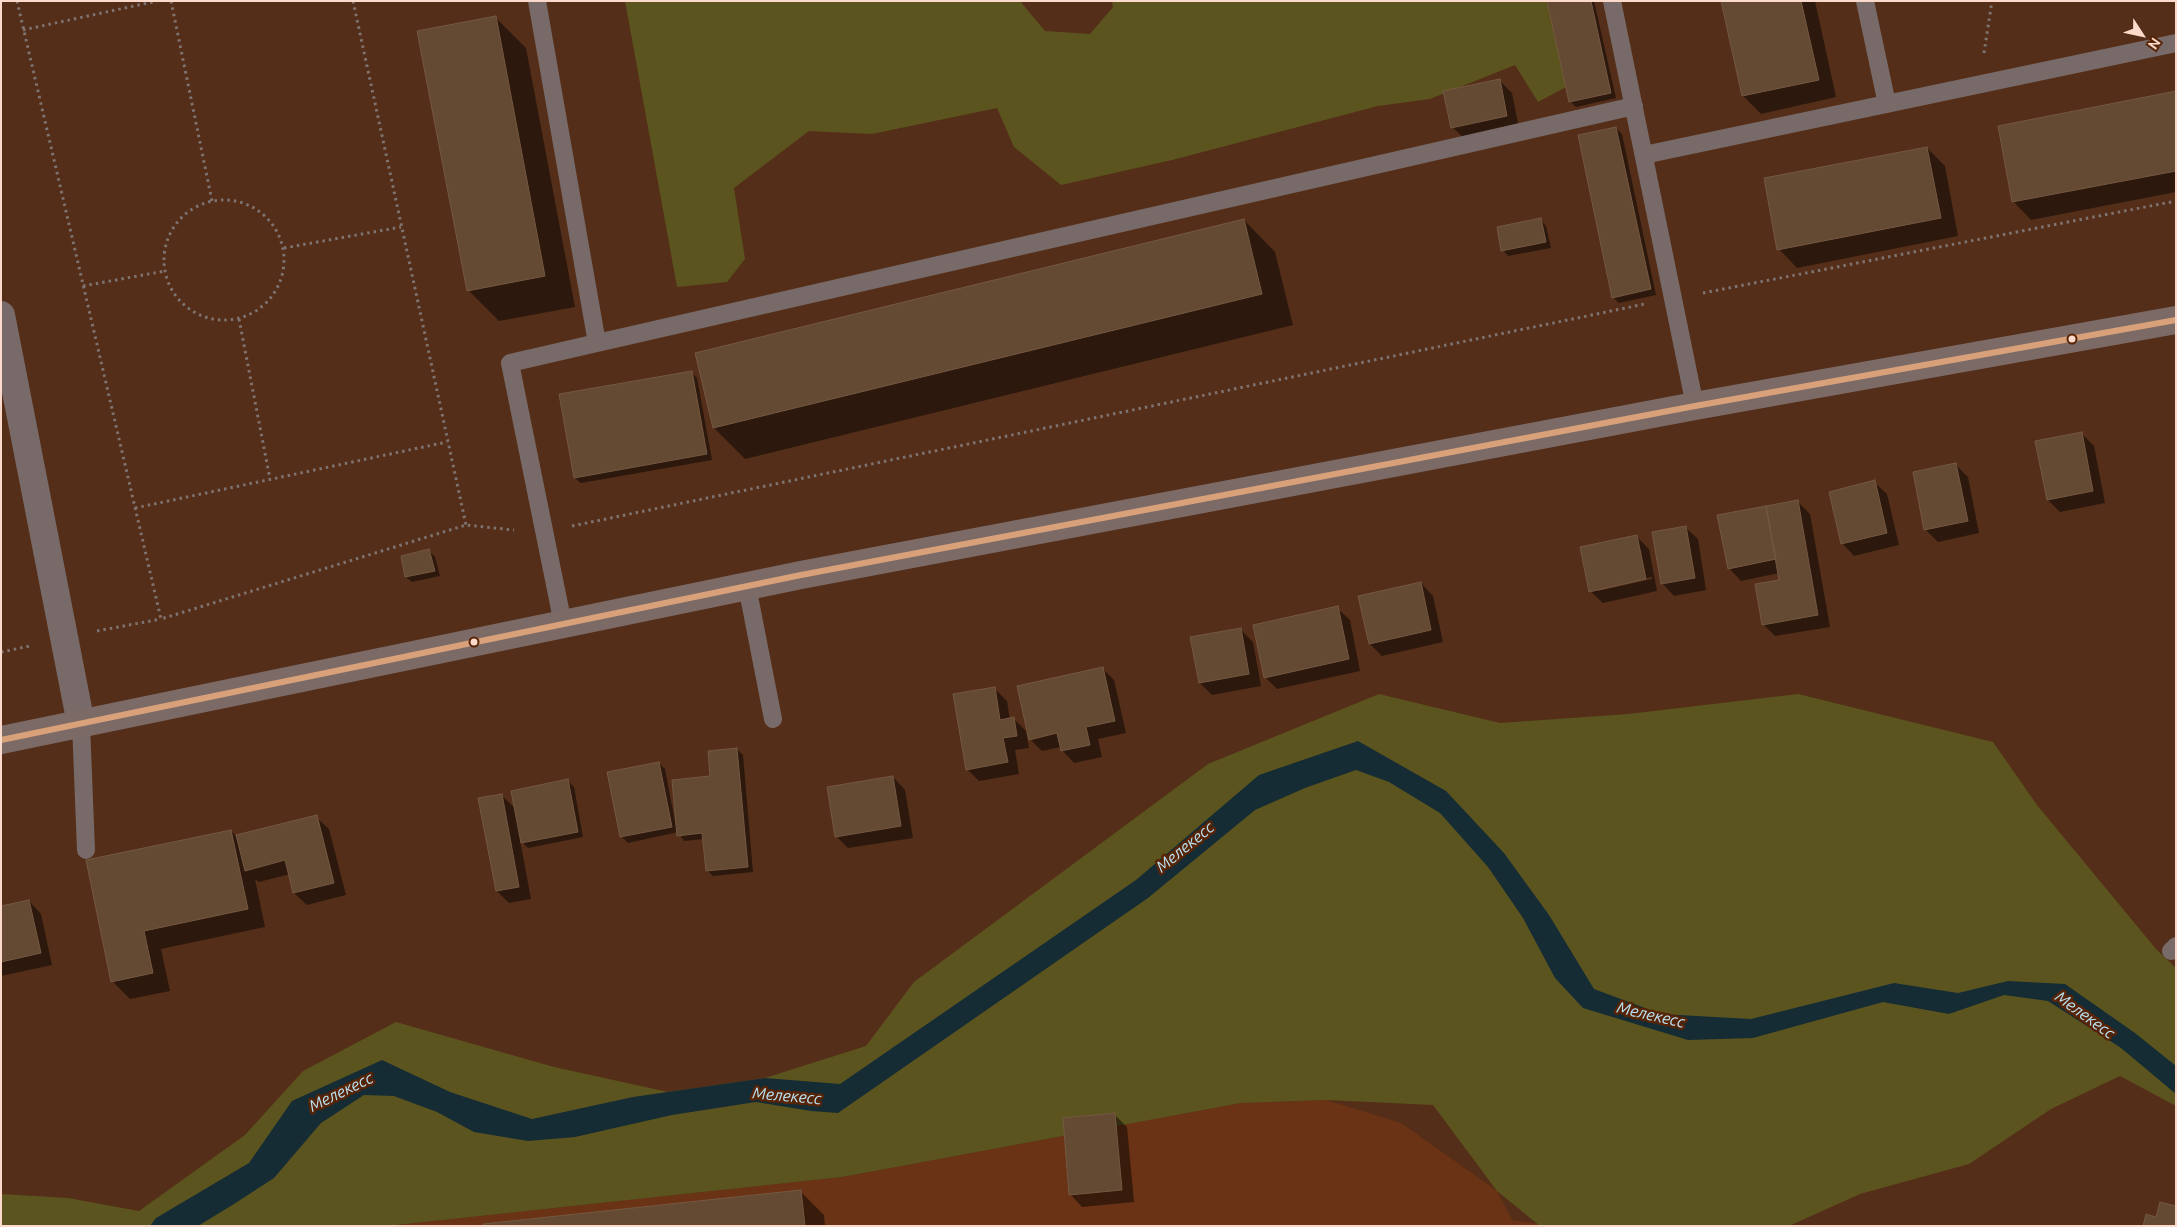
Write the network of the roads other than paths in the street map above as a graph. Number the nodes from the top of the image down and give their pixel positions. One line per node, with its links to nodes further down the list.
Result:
1 (537, 1): 10 (lane)
2 (1612, 1): 6 (lane)
3 (1865, 1): 5 (lane)
4 (2176, 43): 5 (lane)
5 (1887, 104): 7 (lane)
6 (1634, 106): 7 (lane); 10 (lane)
7 (1644, 155): 11 (lane)
8 (1, 315): 15 (street)
9 (2176, 320): 11 (main road)
10 (597, 343): 13 (lane)
11 (1695, 406): 12 (main road)
12 (747, 586): 13 (main road); 14 (lane)
13 (563, 624): 15 (main road)
14 (773, 719)
15 (81, 724): 16 (main road); 17 (lane)
16 (1, 740)
17 (86, 850)

